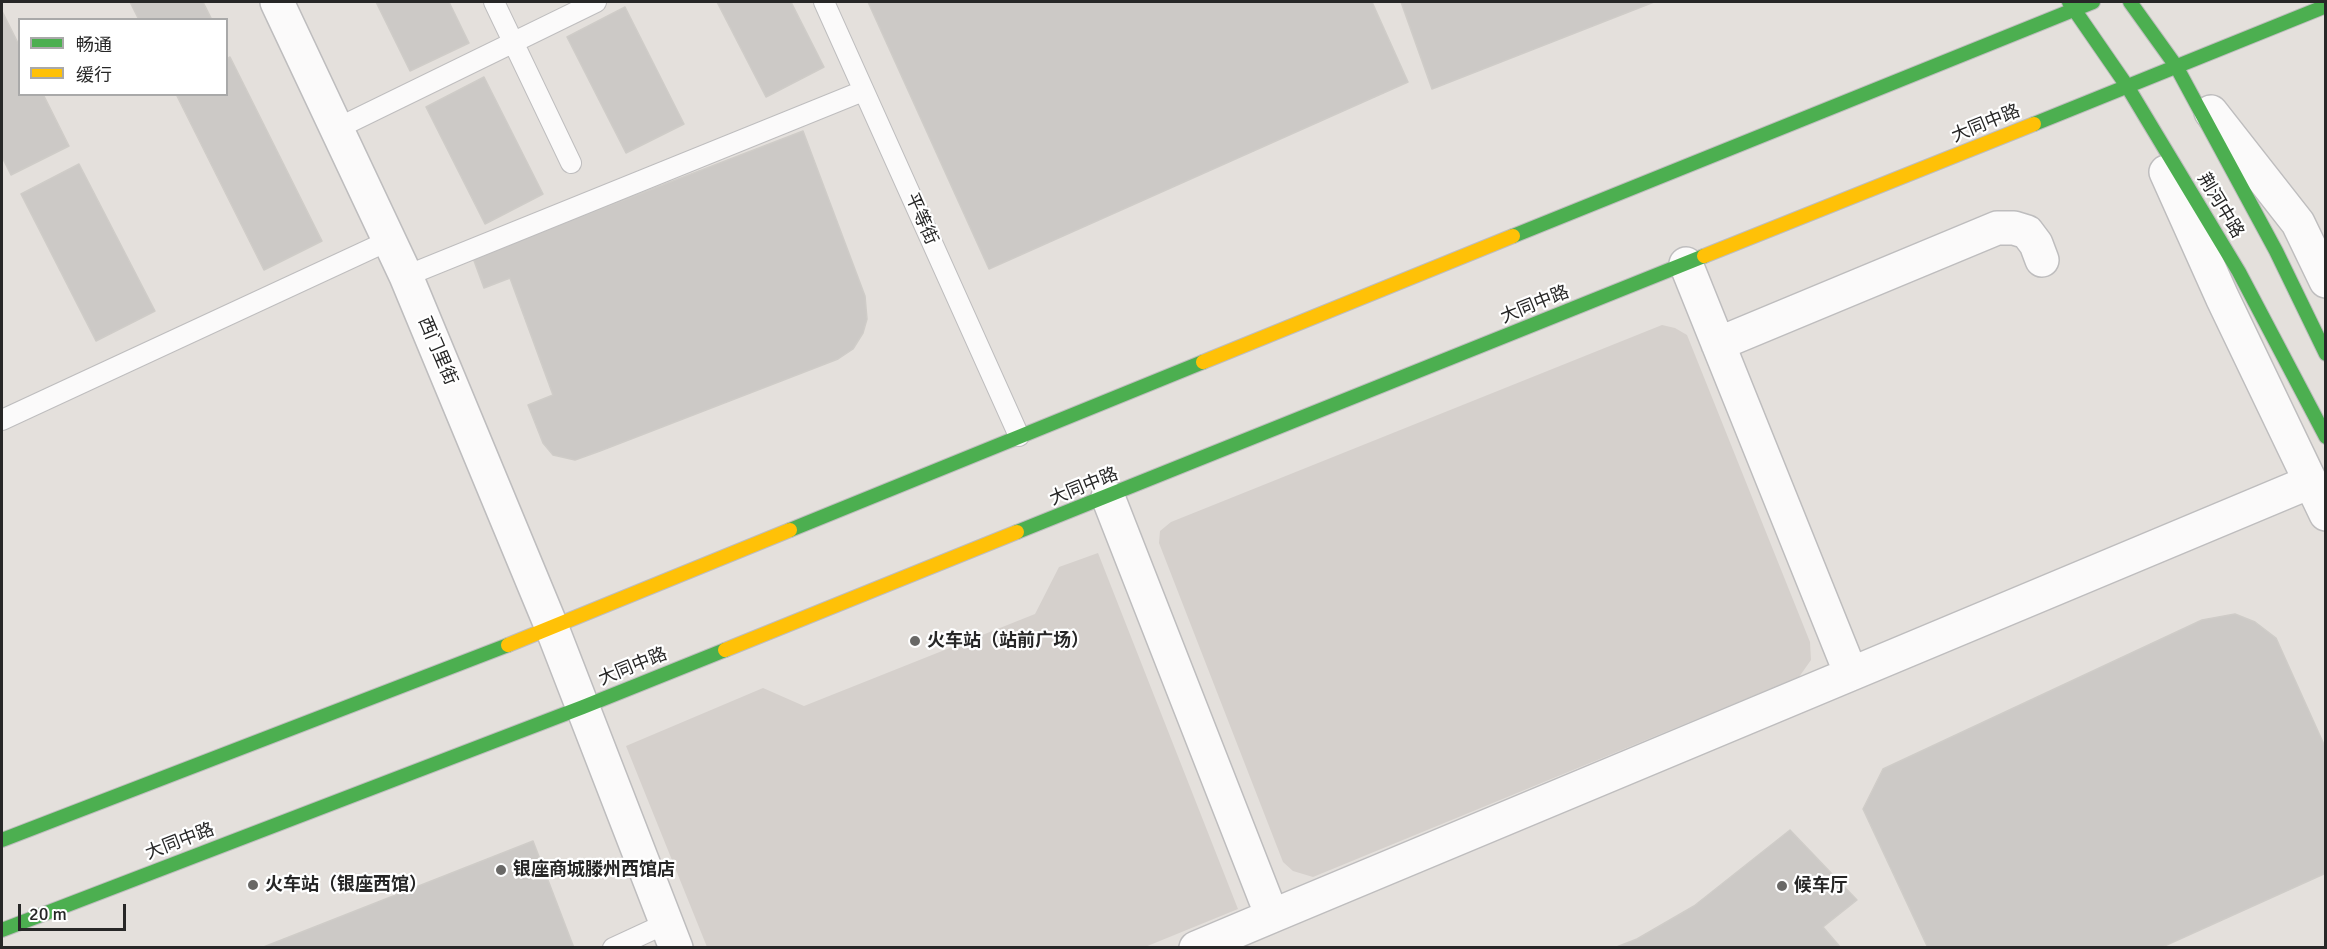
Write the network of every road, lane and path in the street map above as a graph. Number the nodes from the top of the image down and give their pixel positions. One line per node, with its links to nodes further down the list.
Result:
1 (277, 2): 13 (street, 西门里街)
2 (494, 2): 9 (lane)
3 (596, 2): 9 (lane)
4 (824, 2): 12 (lane, 平等街)
5 (2093, 2): 7 (main road)
6 (2130, 2): 10 (main road, 荆河中路)
7 (2071, 5): 11 (main road, 荆河中路); 23 (main road)
8 (2325, 6): 10 (main road, 大同中路)
9 (513, 42): 13 (lane); 14 (lane)
10 (2176, 66): 11 (main road, 大同中路); 19 (street); 21 (main road, 荆河中路)
11 (2127, 86): 17 (main road, 大同中路); 24 (main road, 荆河中路); 25 (street)
12 (863, 91): 18 (lane); 23 (lane, 平等街)
13 (338, 128): 15 (street, 西门里街)
14 (571, 162)
15 (390, 240): 18 (street, 西门里街); 22 (lane)
16 (2042, 260): 20 (street)
17 (1686, 264): 20 (street); 26 (main road, 大同中路)
18 (406, 276): 28 (street, 西门里街)
19 (2325, 281)
20 (1718, 344): 29 (street)
21 (2325, 354)
22 (2, 420)
23 (1019, 436): 28 (main road)
24 (2325, 437)
25 (2310, 482): 27 (street); 29 (street)
26 (1108, 497): 30 (main road, 大同中路); 32 (street)
27 (2325, 514)
28 (552, 627): 30 (street, 西门里街); 31 (main road)
29 (1851, 674): 32 (street)
30 (583, 706): 33 (main road, 大同中路); 34 (street, 西门里街)
31 (2, 840)
32 (1272, 916): 36 (street)
33 (2, 930)
34 (671, 935): 35 (lane)
35 (613, 948)
36 (1196, 948)

